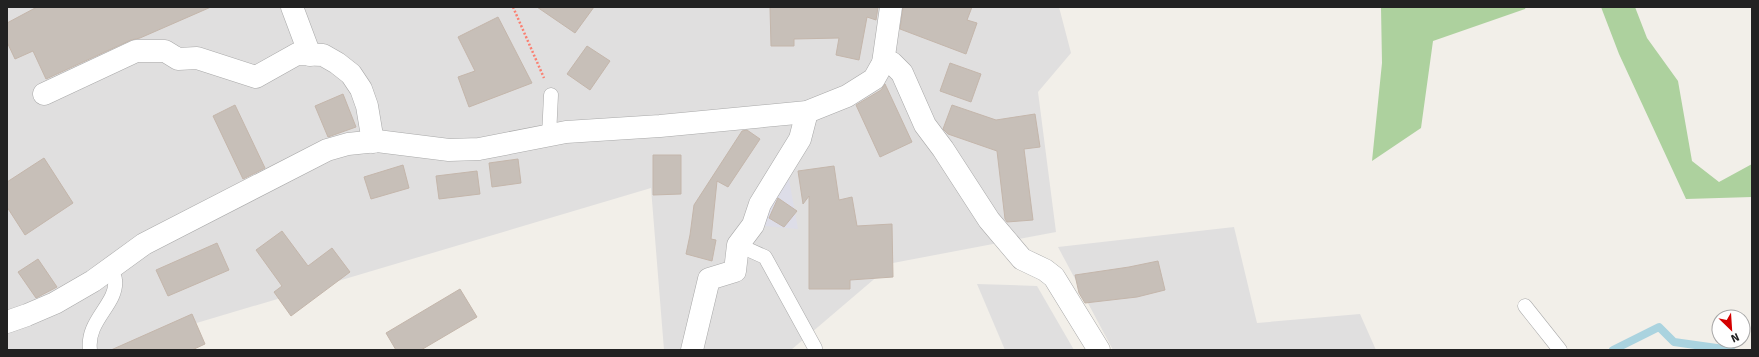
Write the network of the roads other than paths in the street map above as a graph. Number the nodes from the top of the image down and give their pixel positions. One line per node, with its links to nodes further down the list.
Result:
1 (292, 7): 3 (street)
2 (891, 7): 4 (street)
3 (310, 55): 5 (street); 9 (street)
4 (883, 63): 7 (street); 17 (street)
5 (44, 94)
6 (551, 95): 8 (lane)
7 (807, 112): 8 (street); 10 (street)
8 (549, 136): 9 (street)
9 (373, 142): 11 (street)
10 (738, 245): 14 (lane); 16 (street)
11 (110, 269): 13 (street); 15 (lane)
12 (1525, 306): 18 (lane)
13 (8, 320)
14 (815, 348)
15 (90, 350)
16 (692, 350)
17 (1099, 350)
18 (1560, 350)

